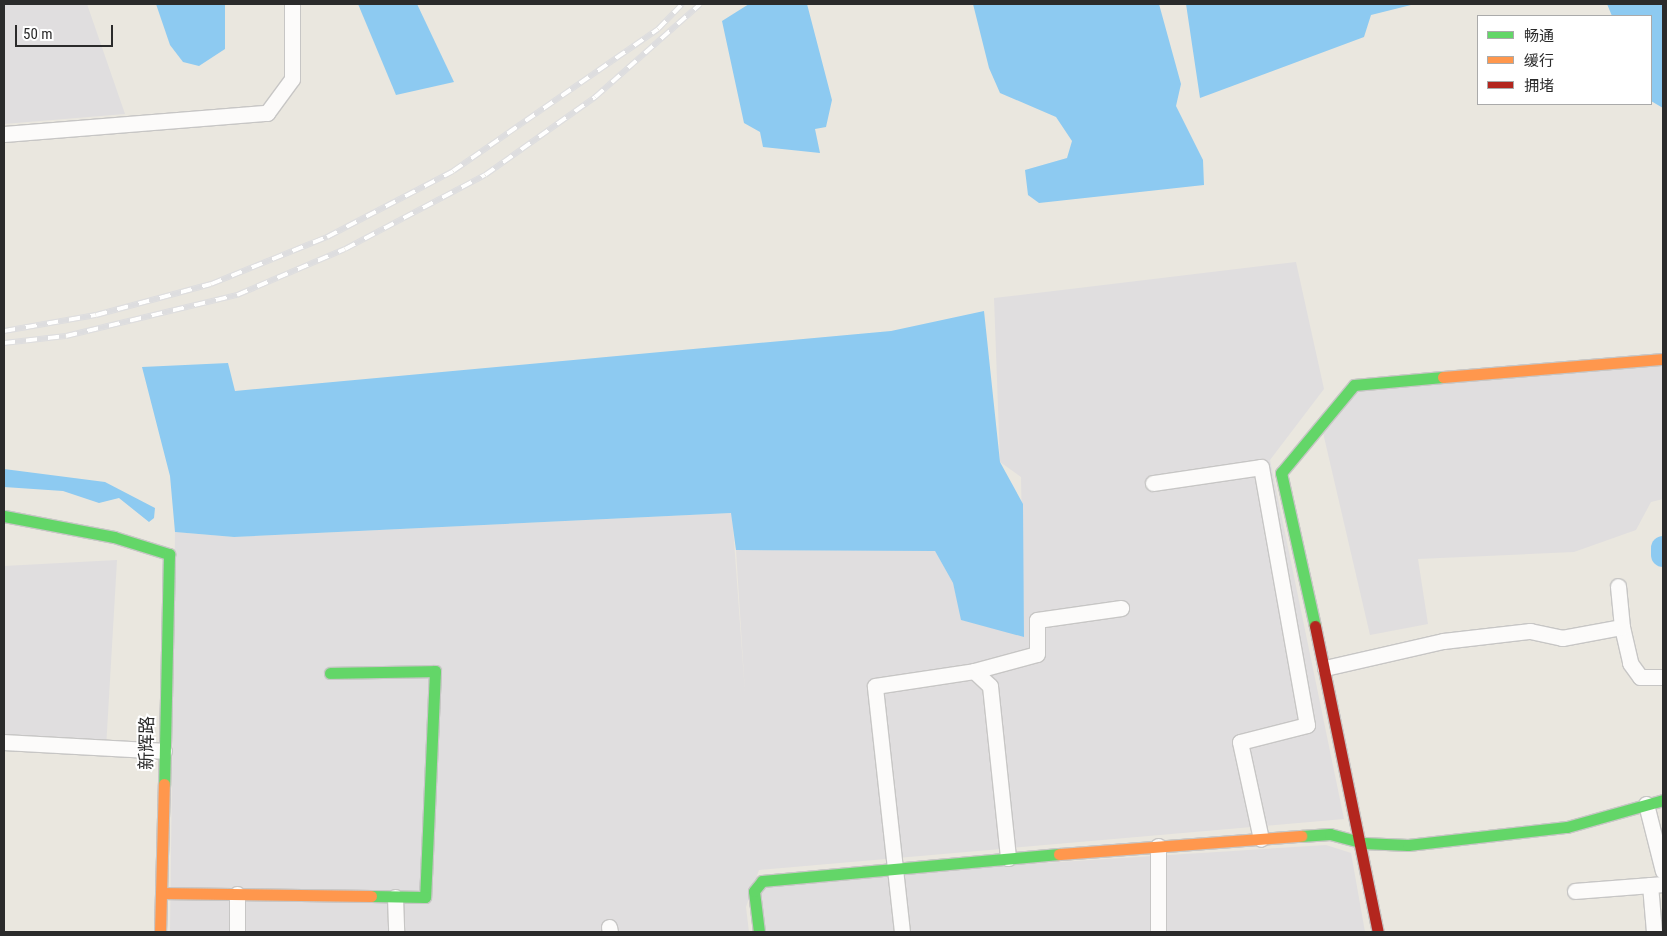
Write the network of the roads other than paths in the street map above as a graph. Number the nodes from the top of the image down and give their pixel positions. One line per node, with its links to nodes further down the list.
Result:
1 (292, 4): 2 (street)
2 (4, 134)
3 (1663, 359): 9 (street)
4 (1153, 483): 17 (street)
5 (4, 516): 14 (street, 新辉路)
6 (1618, 586): 8 (street)
7 (1121, 608): 10 (street)
8 (1622, 627): 9 (street); 12 (street)
9 (1324, 668): 18 (street)
10 (974, 671): 20 (street); 21 (street)
11 (330, 673): 27 (street)
12 (1663, 677)
13 (4, 742): 14 (street)
14 (164, 752): 25 (street, 新辉路)
15 (1663, 800): 16 (street)
16 (1646, 804): 18 (street); 22 (street)
17 (1261, 839): 18 (street); 19 (street)
18 (1363, 843): 34 (street)
19 (1158, 846): 20 (street); 33 (street)
20 (1008, 858): 21 (street)
21 (896, 866): 31 (street); 32 (street)
22 (1663, 871)
23 (1656, 884): 24 (street); 35 (street)
24 (1575, 891)
25 (161, 893): 26 (street); 28 (street, 新辉路)
26 (238, 894): 27 (street); 29 (street)
27 (395, 897): 30 (street)
28 (160, 932)
29 (237, 932)
30 (396, 932)
31 (759, 932)
32 (902, 932)
33 (1158, 932)
34 (1378, 932)
35 (1654, 932)

